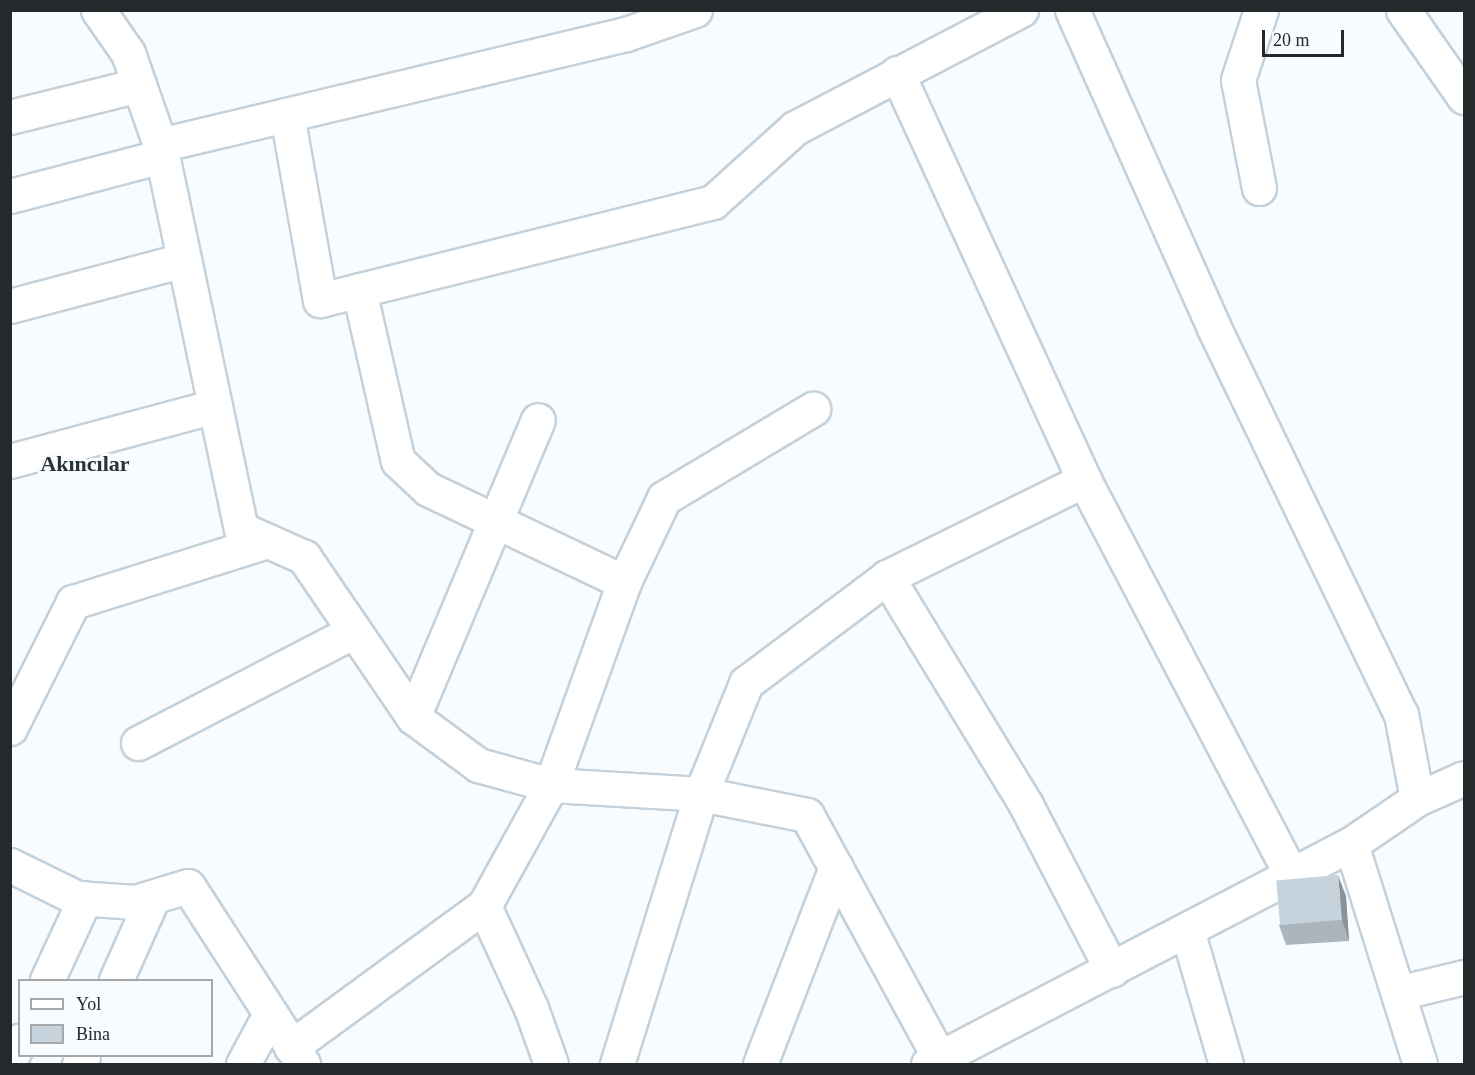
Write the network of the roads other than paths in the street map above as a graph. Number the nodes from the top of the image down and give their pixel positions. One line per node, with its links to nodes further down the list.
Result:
1 (98, 10): 8 (street)
2 (695, 10): 10 (street)
3 (1021, 10): 7 (street)
4 (1072, 10): 34 (street)
5 (1260, 10): 13 (street)
6 (1403, 10): 9 (street)
7 (897, 73): 16 (street); 22 (street)
8 (139, 85): 11 (street); 12 (street)
9 (1464, 97)
10 (287, 115): 12 (street); 16 (street)
11 (10, 117)
12 (161, 150): 14 (street); 15 (street)
13 (1259, 188)
14 (10, 196)
15 (184, 260): 17 (street); 18 (street)
16 (359, 290): 23 (street)
17 (10, 306)
18 (215, 406): 21 (street); 24 (street)
19 (813, 409): 26 (street)
20 (538, 420): 23 (street)
21 (10, 461)
22 (1084, 480): 25 (street); 38 (street)
23 (498, 522): 26 (street); 28 (street)
24 (268, 541): 27 (street); 29 (street)
25 (887, 577): 33 (street); 43 (street)
26 (624, 582): 32 (street)
27 (354, 631): 28 (street); 30 (street)
28 (414, 717): 32 (street)
29 (10, 729)
30 (138, 743)
31 (1464, 778): 34 (street)
32 (551, 785): 33 (street); 41 (street)
33 (701, 794): 37 (street); 55 (street)
34 (1417, 799): 35 (street)
35 (1351, 844): 38 (street); 47 (street)
36 (10, 865): 40 (street)
37 (836, 867): 52 (street); 56 (street)
38 (1291, 875): 42 (street)
39 (153, 897): 40 (street); 46 (street); 48 (street)
40 (85, 898): 45 (street)
41 (484, 906): 50 (street); 54 (street)
42 (1187, 930): 43 (street); 57 (street)
43 (1112, 970): 52 (street)
44 (1464, 977): 47 (street)
45 (48, 979)
46 (117, 979)
47 (1398, 993): 58 (street)
48 (270, 1014): 50 (street); 53 (street)
49 (18, 1044): 51 (street)
50 (297, 1056)
51 (10, 1059)
52 (938, 1063)
53 (243, 1065)
54 (551, 1065)
55 (617, 1065)
56 (760, 1065)
57 (1226, 1065)
58 (1420, 1065)

